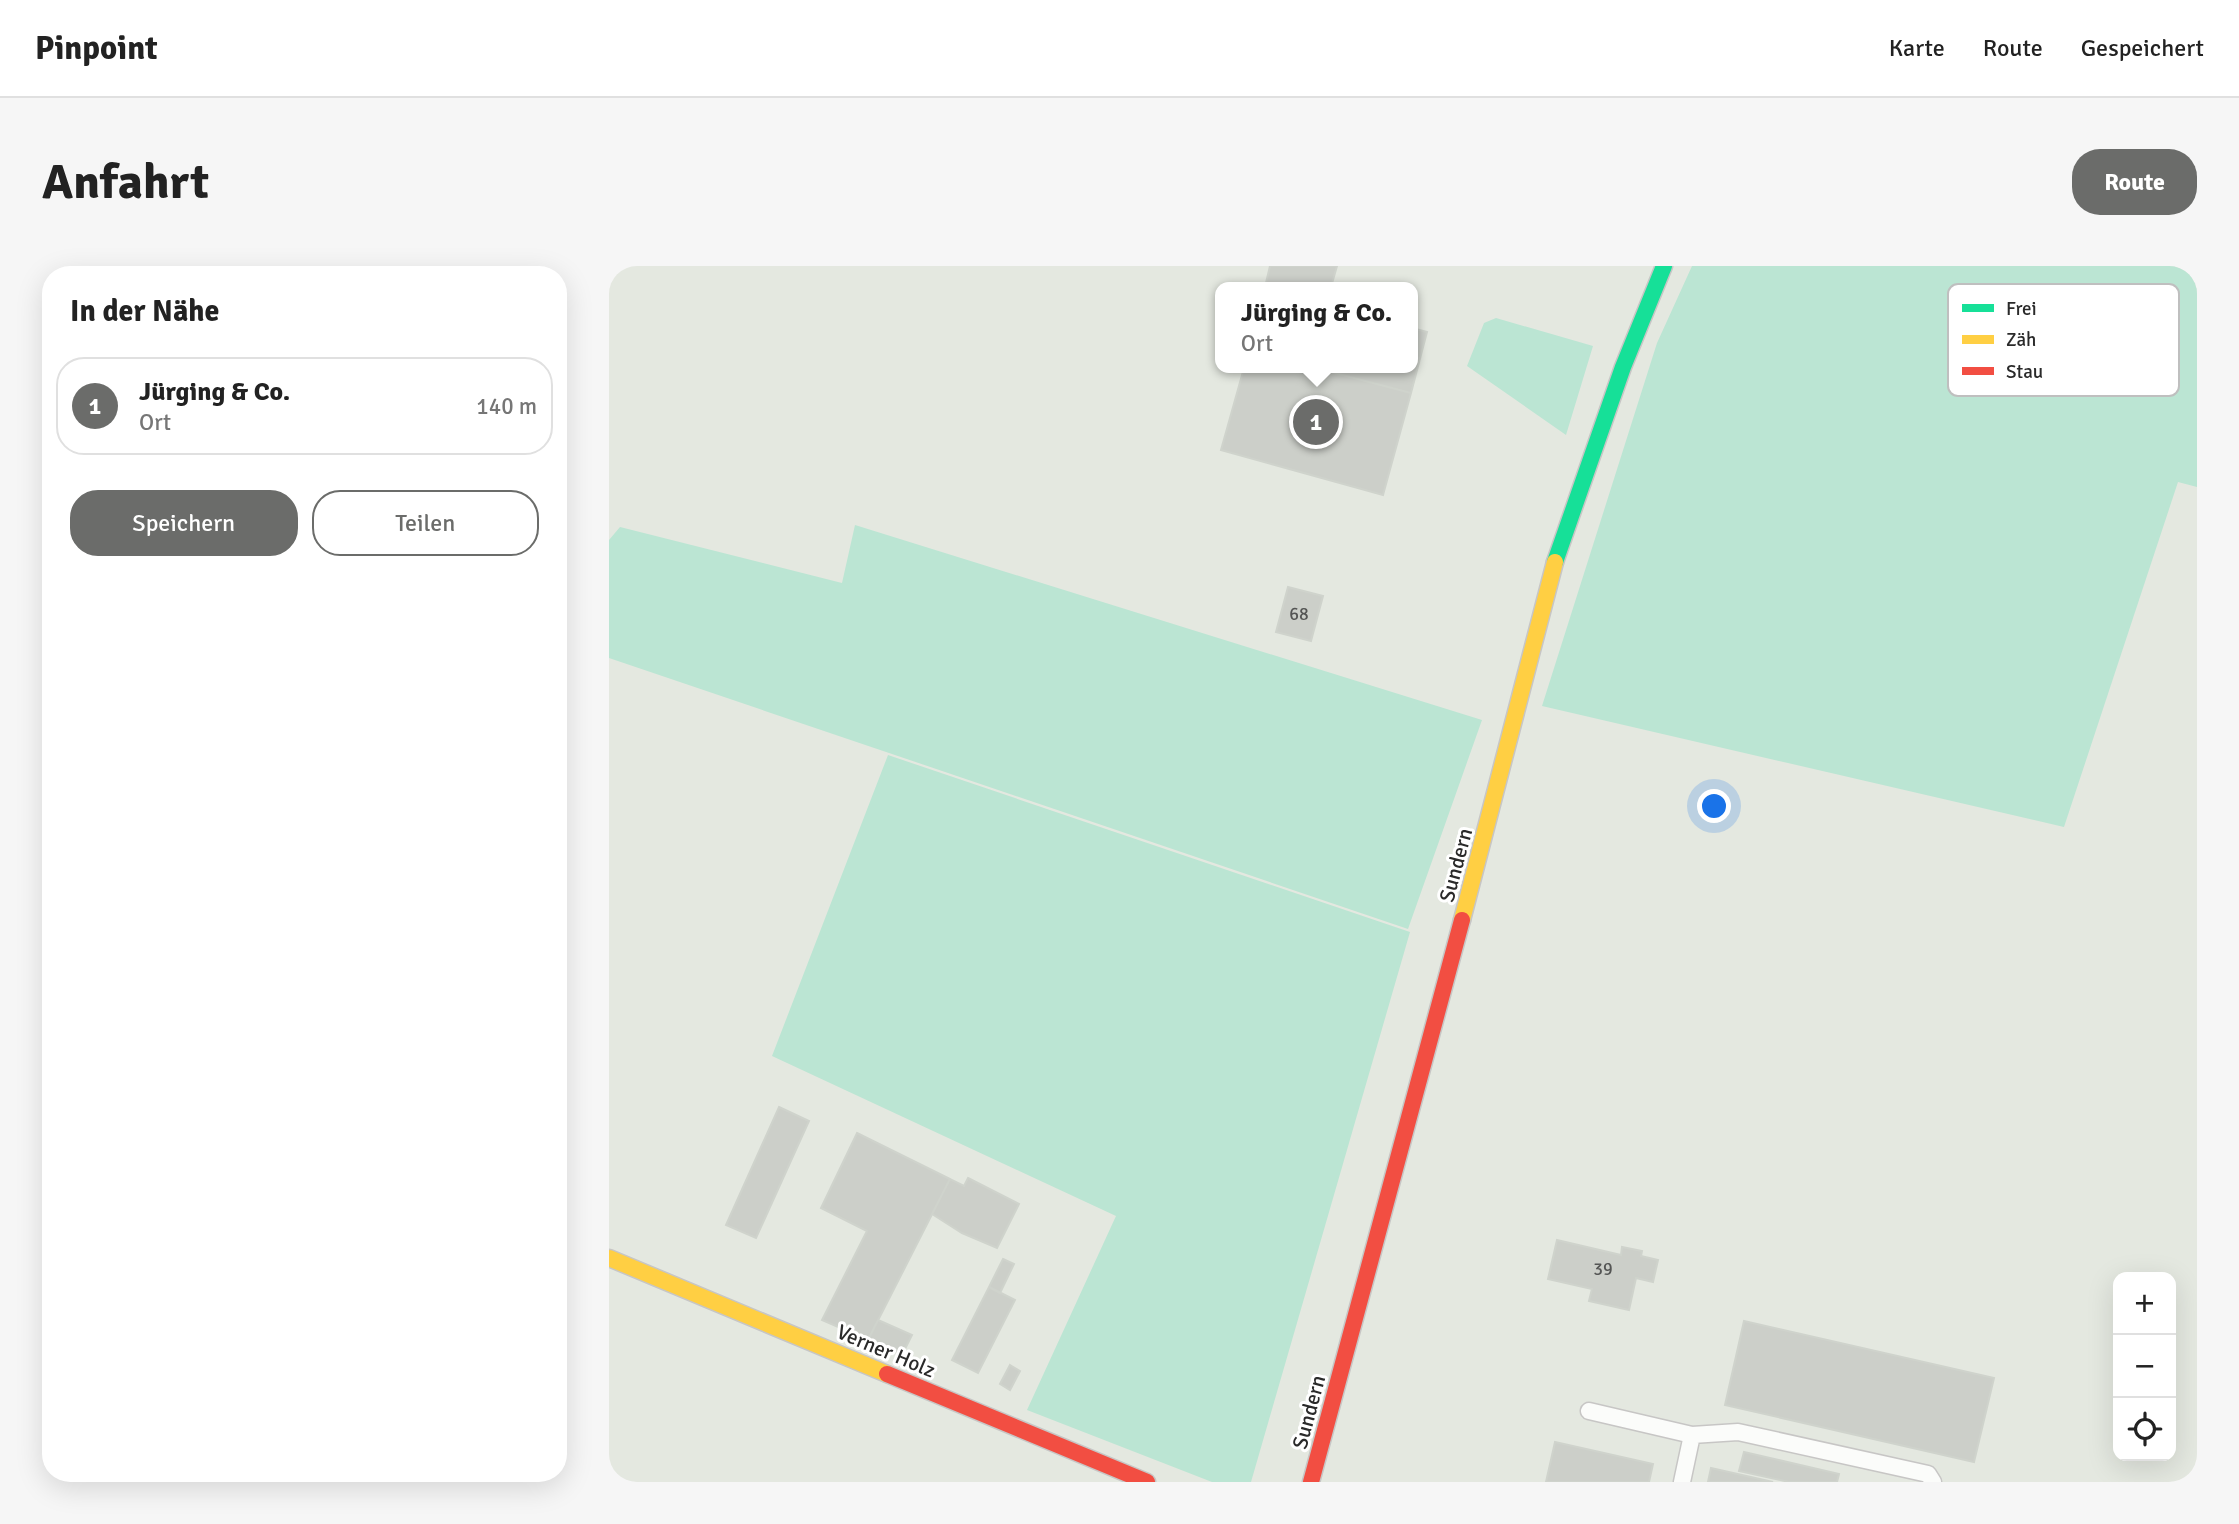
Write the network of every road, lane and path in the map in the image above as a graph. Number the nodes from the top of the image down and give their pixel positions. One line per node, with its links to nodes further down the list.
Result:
1 (1664, 266): 6 (street, Sundern)
2 (609, 1258): 5 (street, Verner Holz)
3 (1589, 1411): 4 (lane)
4 (1692, 1435): 7 (lane); 8 (lane)
5 (1147, 1482)
6 (1311, 1482)
7 (1682, 1482)
8 (1933, 1482)

